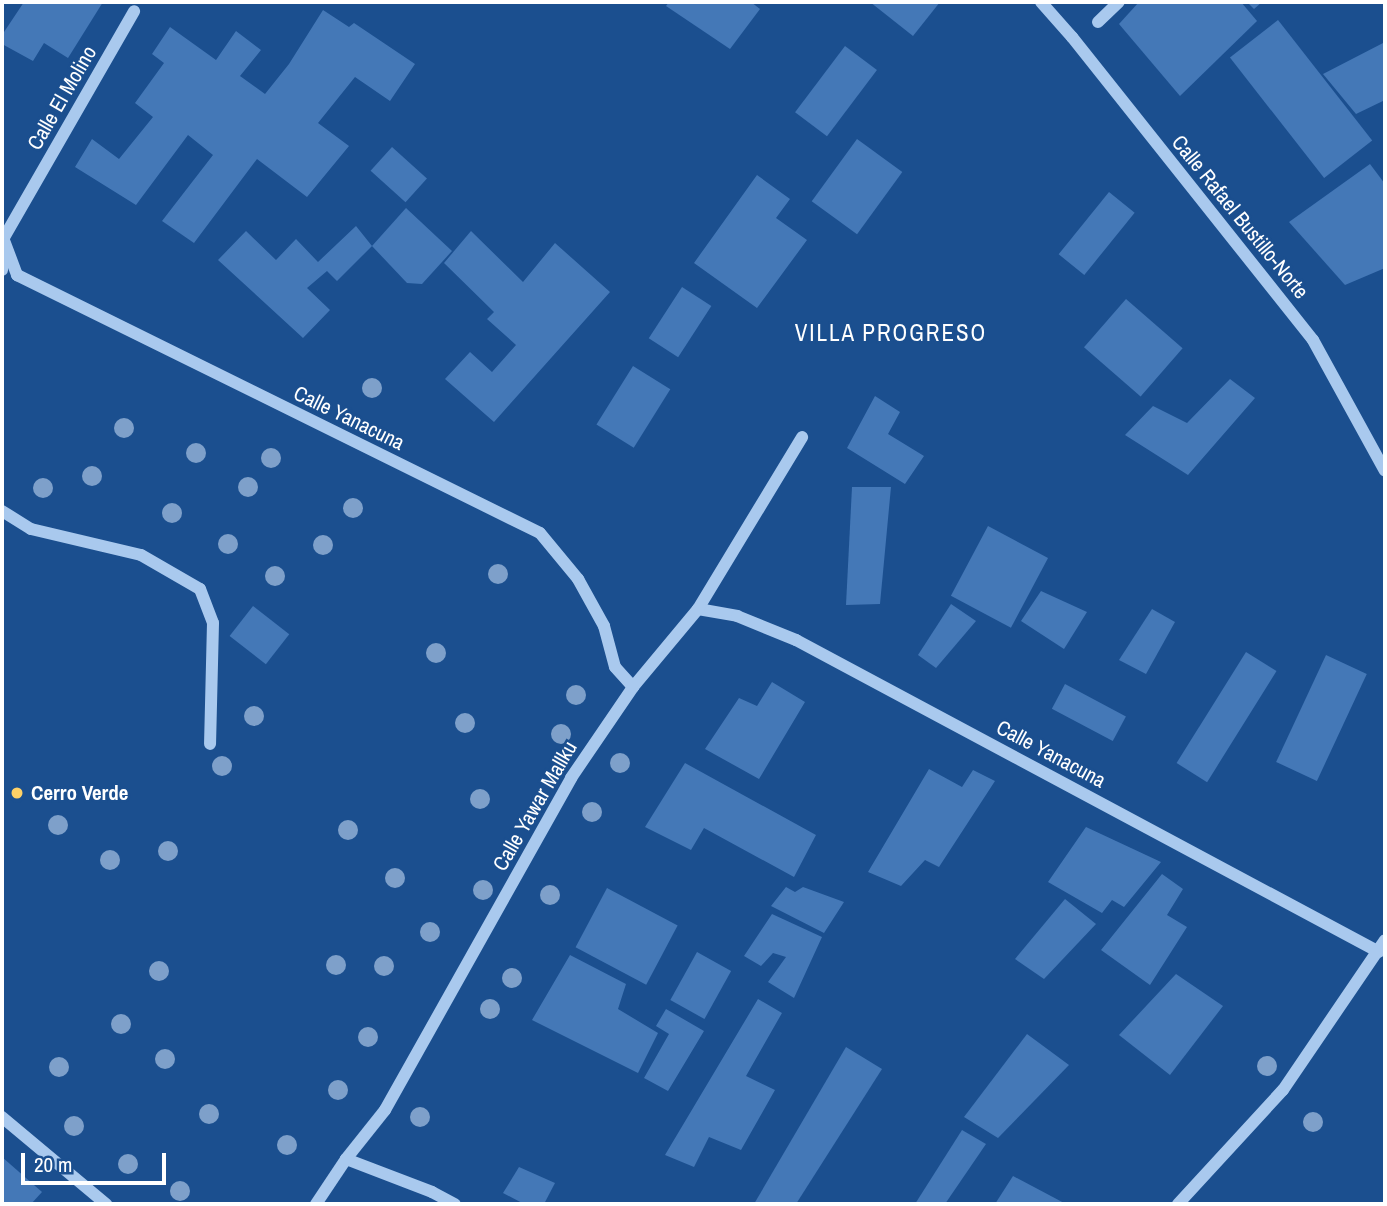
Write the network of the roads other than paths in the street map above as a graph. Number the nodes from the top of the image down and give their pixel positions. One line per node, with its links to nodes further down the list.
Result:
1 (1041, 2): 8 (street, Calle Rafael Bustillo-Norte)
2 (1119, 2): 4 (street)
3 (134, 11): 5 (street, Calle El Molino)
4 (1098, 22)
5 (3, 238): 6 (street); 11 (street, Calle Yanacuna)
6 (2, 270)
7 (802, 437): 10 (street, Calle Yawar Mallku)
8 (1385, 471)
9 (2, 511): 12 (street)
10 (698, 609): 11 (street, Calle Yawar Mallku); 13 (street, Calle Yanacuna)
11 (633, 687): 15 (street, Calle Yawar Mallku)
12 (210, 744)
13 (1382, 946): 19 (street)
14 (2, 1117): 16 (street)
15 (345, 1159): 17 (street, Calle Yawar Mallku); 18 (street)
16 (106, 1204)
17 (316, 1204)
18 (455, 1204)
19 (1178, 1204)

